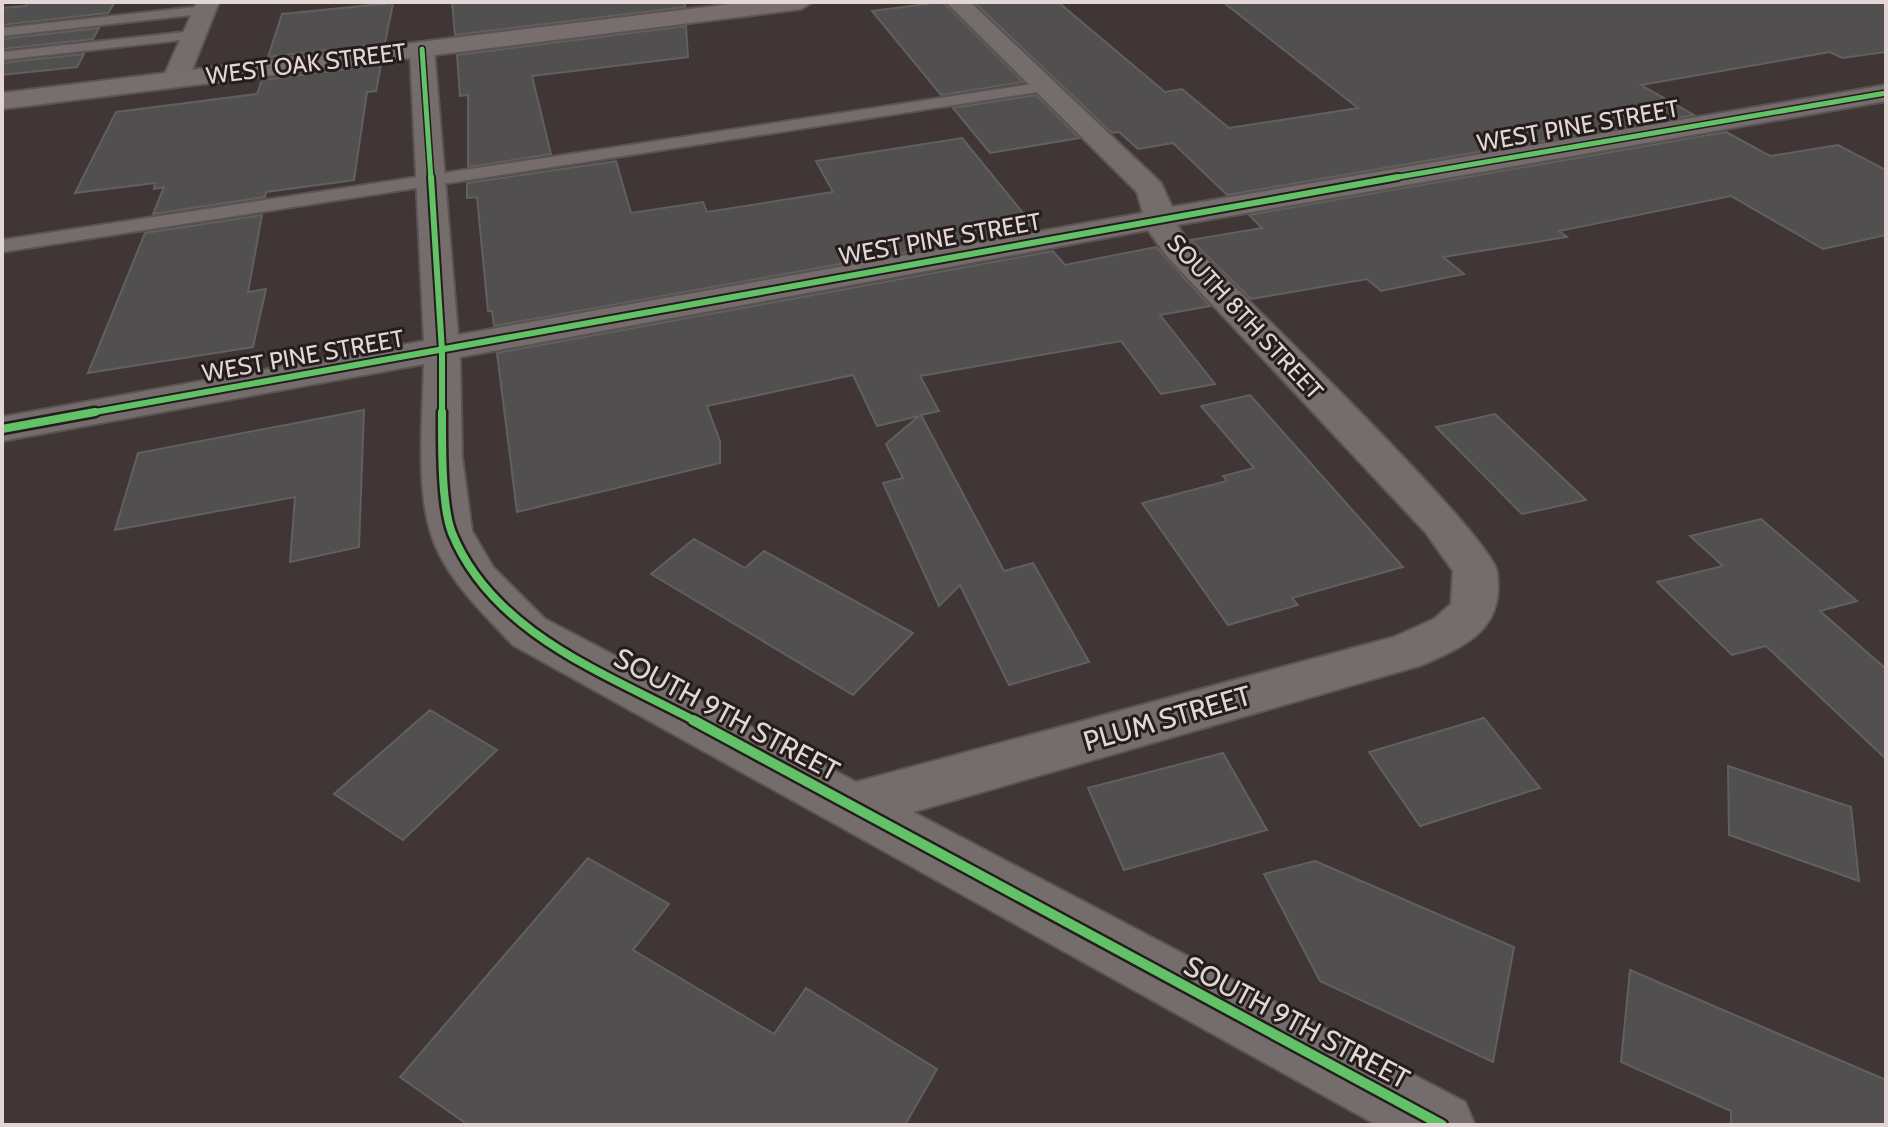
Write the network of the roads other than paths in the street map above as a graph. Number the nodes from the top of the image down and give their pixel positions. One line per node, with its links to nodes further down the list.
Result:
1 (801, 2): 4 (main road, WEST OAK STREET)
2 (957, 2): 10 (street, SOUTH 8TH STREET)
3 (207, 6): 5 (lane); 6 (street)
4 (717, 7): 7 (main road, WEST OAK STREET)
5 (2, 32)
6 (194, 35): 8 (lane); 9 (street)
7 (422, 49): 9 (main road, WEST OAK STREET); 13 (street, SOUTH 9TH STREET)
8 (2, 56)
9 (175, 80): 12 (main road, WEST OAK STREET)
10 (1046, 87): 13 (lane); 14 (street, SOUTH 8TH STREET)
11 (1886, 93): 14 (street, WEST PINE STREET)
12 (2, 101)
13 (429, 180): 15 (lane); 16 (street, SOUTH 9TH STREET)
14 (1158, 219): 16 (street, WEST PINE STREET); 18 (street, SOUTH 8TH STREET)
15 (2, 246)
16 (442, 351): 17 (street, WEST PINE STREET); 19 (street, SOUTH 9TH STREET)
17 (2, 429)
18 (1473, 610): 19 (street, PLUM STREET)
19 (853, 806): 20 (street, SOUTH 9TH STREET)
20 (1442, 1125)

